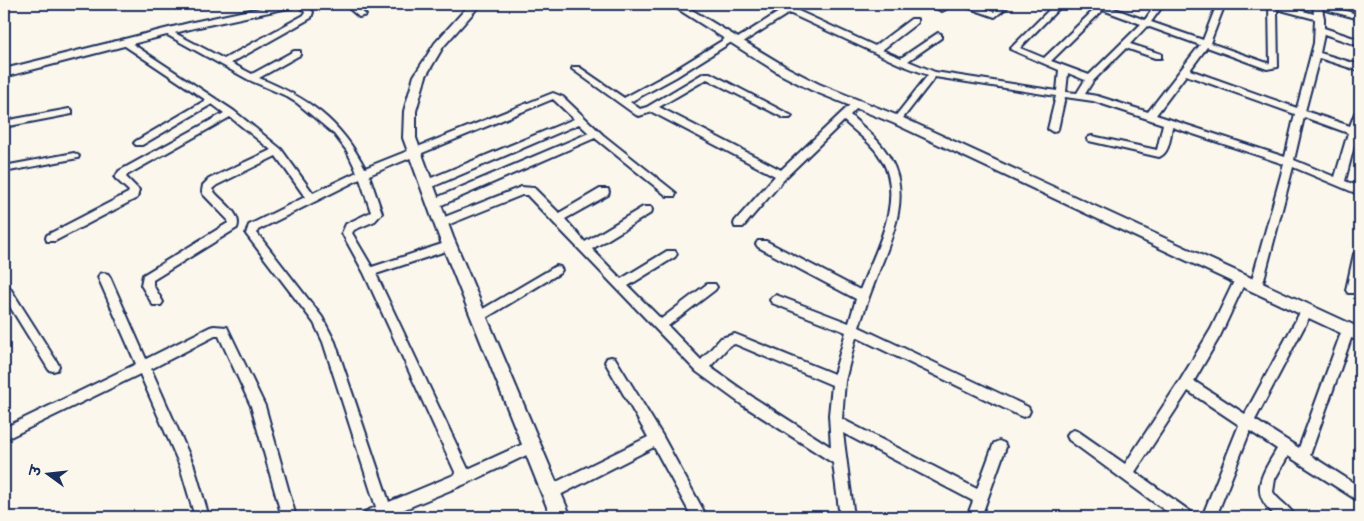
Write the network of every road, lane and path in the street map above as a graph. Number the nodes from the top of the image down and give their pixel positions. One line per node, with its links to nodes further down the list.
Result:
1 (293, 4): 17 (street)
2 (301, 4): 39 (street)
3 (348, 4): 20 (street)
4 (476, 4): 71 (street)
5 (676, 4): 28 (street)
6 (776, 4): 19 (street)
7 (797, 4): 19 (street)
8 (929, 4): 18 (street)
9 (962, 4): 10 (street)
10 (1007, 4)
11 (1058, 4): 38 (street)
12 (1160, 4): 24 (street)
13 (1221, 4): 30 (street)
14 (1273, 4): 21 (street); 30 (street)
15 (1317, 4): 21 (street); 22 (street)
16 (1100, 5): 24 (street); 38 (street)
17 (272, 6): 26 (street)
18 (942, 9)
19 (788, 10): 28 (street); 33 (street)
20 (362, 15)
21 (1320, 18): 25 (street)
22 (1360, 18)
23 (914, 21): 33 (street)
24 (1147, 22): 30 (street); 32 (street)
25 (1320, 30): 31 (street); 35 (street)
26 (166, 32): 29 (street); 39 (street)
27 (938, 36): 37 (street)
28 (734, 40): 51 (street); 52 (street)
29 (125, 42): 44 (street); 50 (street)
30 (1206, 43): 43 (street)
31 (1360, 43)
32 (1125, 45): 36 (street); 47 (street)
33 (876, 50): 37 (street)
34 (296, 53): 46 (street)
35 (1317, 55): 40 (street); 56 (street)
36 (1158, 56)
37 (902, 62): 45 (street)
38 (1045, 62): 42 (street)
39 (224, 63): 46 (street)
40 (1360, 68)
41 (576, 69): 51 (street)
42 (1064, 69): 47 (street); 48 (street)
43 (1185, 71): 56 (street); 60 (street)
44 (4, 73)
45 (933, 74): 48 (street); 62 (street)
46 (252, 78): 75 (street)
47 (1090, 79): 49 (street)
48 (1061, 94): 49 (street); 65 (street)
49 (1080, 95): 60 (street)
50 (211, 101): 55 (street); 69 (street)
51 (623, 102): 53 (street)
52 (856, 104): 59 (street); 62 (street)
53 (651, 108): 58 (street); 76 (street)
54 (69, 112): 64 (street)
55 (231, 113): 70 (street); 88 (street)
56 (1301, 113): 66 (street); 73 (street)
57 (1360, 113): 66 (street)
58 (787, 116)
59 (844, 116): 76 (street); 103 (street)
60 (1150, 116): 63 (street)
61 (580, 120): 67 (street); 71 (street); 78 (street)
62 (897, 120): 97 (street)
63 (1168, 123): 68 (street); 73 (street)
64 (4, 124)
65 (1052, 129)
66 (1353, 130): 77 (street)
67 (595, 134): 81 (street); 83 (street)
68 (1092, 138)
69 (139, 143)
70 (278, 151): 82 (street); 105 (street)
71 (413, 153): 75 (street); 78 (street)
72 (74, 156): 74 (street)
73 (1289, 162): 77 (street); 99 (street)
74 (4, 169)
75 (363, 173): 82 (street); 95 (street)
76 (782, 175): 87 (street)
77 (1339, 182): 79 (street)
78 (428, 184): 83 (street)
79 (1360, 191)
80 (604, 192): 85 (street)
81 (671, 193)
82 (311, 198): 133 (street)
83 (433, 204): 86 (street)
84 (647, 210): 91 (street)
85 (558, 218): 86 (street); 91 (street)
86 (441, 223): 90 (street)
87 (739, 224)
88 (51, 238)
89 (762, 244): 103 (street)
90 (448, 246): 95 (street); 107 (street)
91 (584, 248): 98 (street)
92 (671, 254): 98 (street)
93 (1360, 254): 102 (street)
94 (556, 270): 107 (street)
95 (369, 272): 129 (street)
96 (104, 277): 113 (street)
97 (1240, 280): 99 (street); 116 (street)
98 (620, 285): 108 (street)
99 (1256, 287): 106 (street)
100 (4, 288): 112 (street)
101 (712, 288): 108 (street)
102 (1352, 290)
103 (863, 297): 109 (street)
104 (776, 300): 109 (street)
105 (157, 302)
106 (1306, 310): 110 (street); 118 (street)
107 (480, 316): 123 (street)
108 (660, 326): 114 (street)
109 (853, 330): 115 (street); 117 (street)
110 (1354, 332): 126 (street)
111 (611, 362): 122 (street)
112 (53, 366)
113 (144, 366): 120 (street); 134 (street); 135 (street)
114 (701, 368): 115 (street); 127 (street)
115 (839, 382): 119 (street)
116 (1186, 383): 118 (street); 128 (street)
117 (1023, 410)
118 (1247, 422): 125 (street); 142 (street)
119 (837, 423): 127 (street); 132 (street)
120 (4, 434)
121 (1074, 436): 128 (street)
122 (657, 439): 130 (street); 138 (street)
123 (532, 446): 129 (street); 130 (street)
124 (999, 447): 132 (street)
125 (1286, 447): 126 (street); 143 (street)
126 (1302, 458): 131 (street)
127 (840, 460): 139 (street)
128 (1127, 473): 141 (street)
129 (465, 477): 133 (street)
130 (551, 492): 137 (street)
131 (1360, 495)
132 (981, 498): 140 (street)
133 (386, 514): 136 (street)
134 (202, 517)
135 (289, 517)
136 (369, 517)
137 (561, 517)
138 (700, 517)
139 (847, 517)
140 (974, 517)
141 (1186, 517)
142 (1209, 517)
143 (1288, 517)

